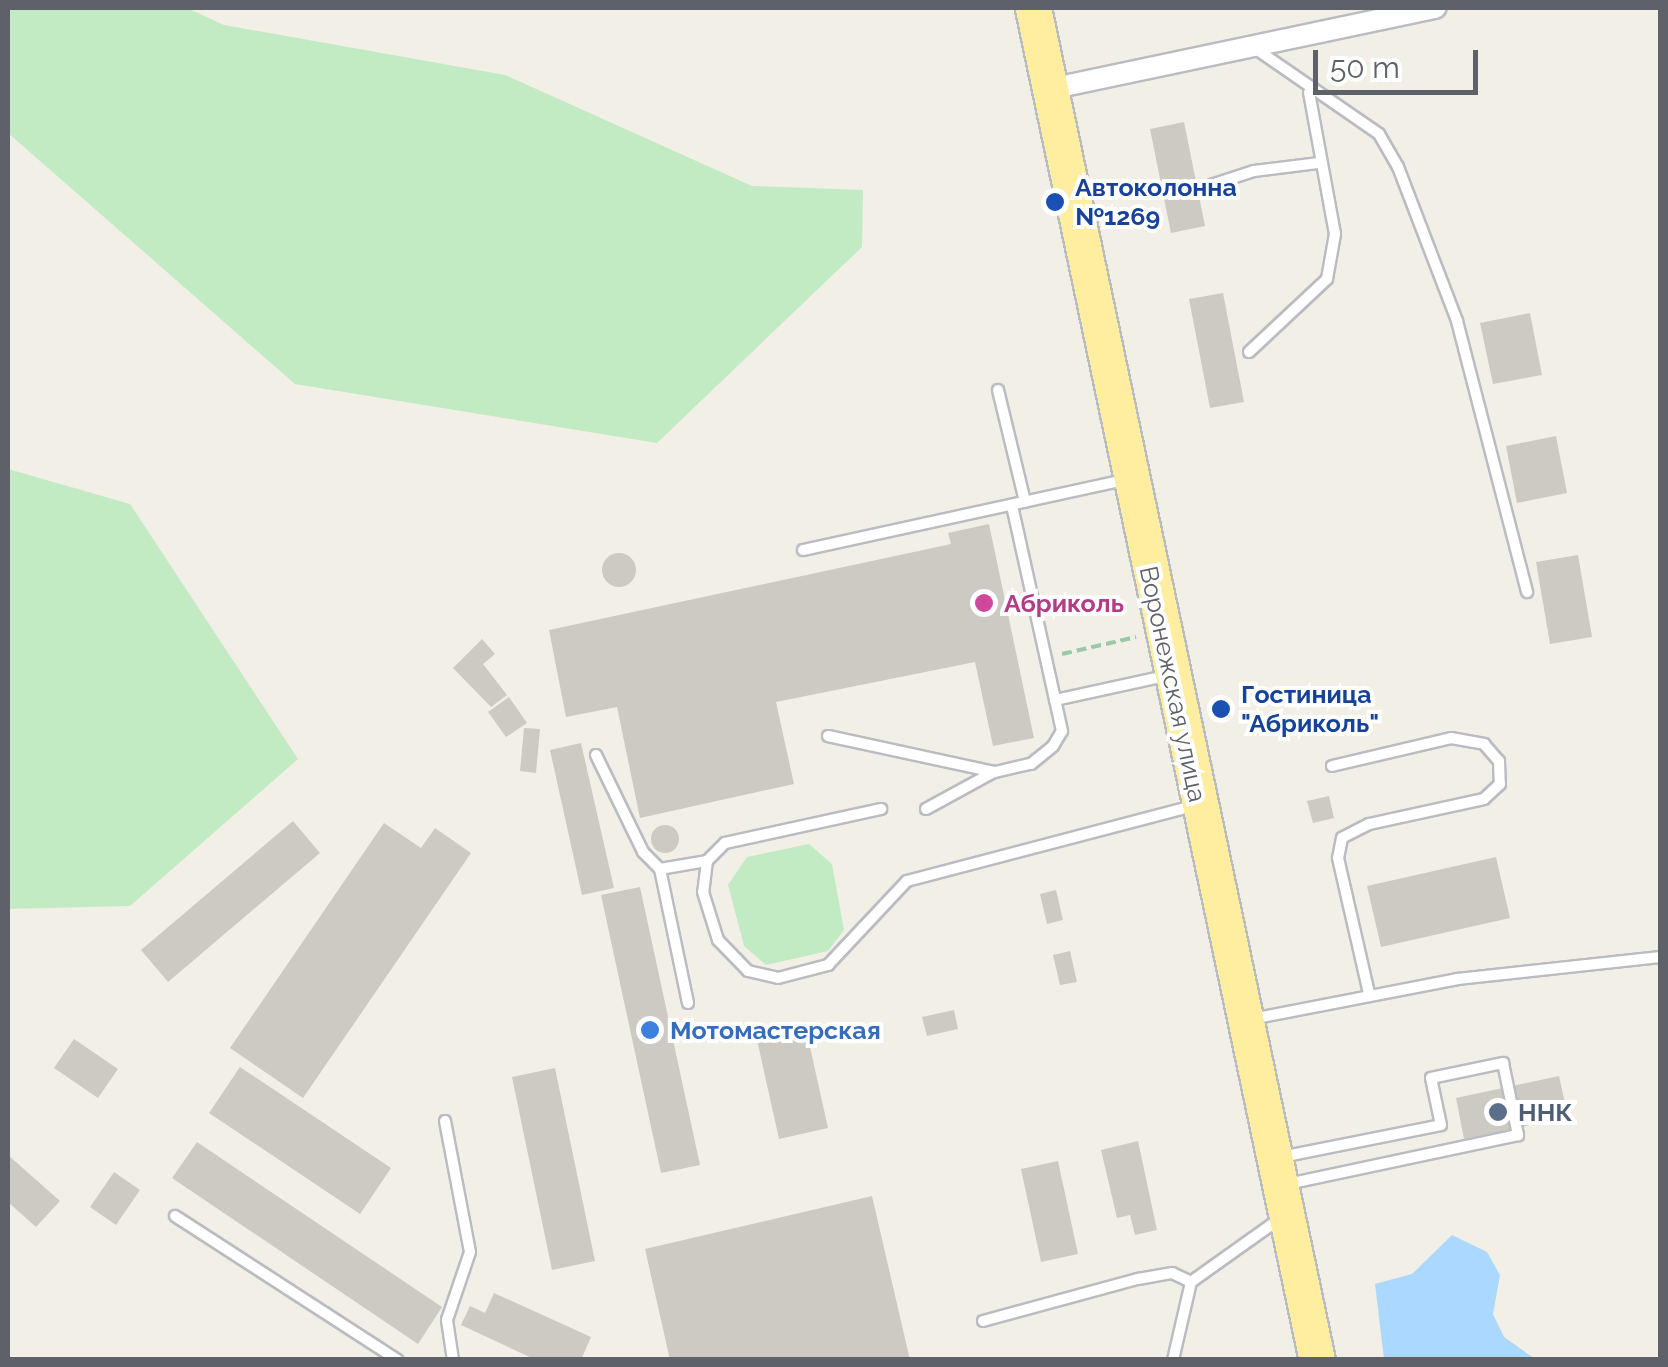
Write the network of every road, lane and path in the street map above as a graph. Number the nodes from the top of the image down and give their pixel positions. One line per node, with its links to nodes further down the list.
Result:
1 (1033, 8): 4 (highway, Воронежская улица)
2 (1436, 8): 3 (street)
3 (1253, 46): 4 (street); 5 (lane)
4 (1050, 88): 10 (highway, Воронежская улица)
5 (1310, 92): 6 (lane); 14 (lane)
6 (1318, 163): 7 (lane); 8 (lane)
7 (1211, 186)
8 (1249, 352)
9 (998, 390): 11 (lane)
10 (1130, 478): 11 (lane); 15 (highway, Воронежская улица)
11 (1025, 502): 12 (lane)
12 (1012, 504): 13 (lane); 16 (lane)
13 (803, 550)
14 (1527, 592)
15 (1162, 632): 16 (path); 17 (highway, Воронежская улица)
16 (1046, 657): 18 (lane)
17 (1171, 674): 18 (lane); 23 (highway, Воронежская улица)
18 (1055, 700): 22 (lane)
19 (828, 736): 22 (lane)
20 (596, 755): 27 (lane)
21 (1332, 766): 29 (lane)
22 (995, 772): 25 (lane)
23 (1199, 804): 26 (lane); 31 (highway, Воронежская улица)
24 (881, 809): 26 (lane)
25 (926, 809)
26 (708, 861): 27 (lane)
27 (660, 870): 30 (lane)
28 (1660, 956): 29 (lane)
29 (1369, 994): 31 (lane)
30 (688, 1002)
31 (1246, 1021): 33 (highway, Воронежская улица)
32 (445, 1120): 38 (lane)
33 (1281, 1186): 33 (lane); 35 (lane); 40 (highway, Воронежская улица)
34 (175, 1216): 37 (lane)
35 (1191, 1282): 36 (lane); 39 (lane)
36 (983, 1321)
37 (398, 1360)
38 (453, 1360)
39 (1173, 1360)
40 (1317, 1360)

